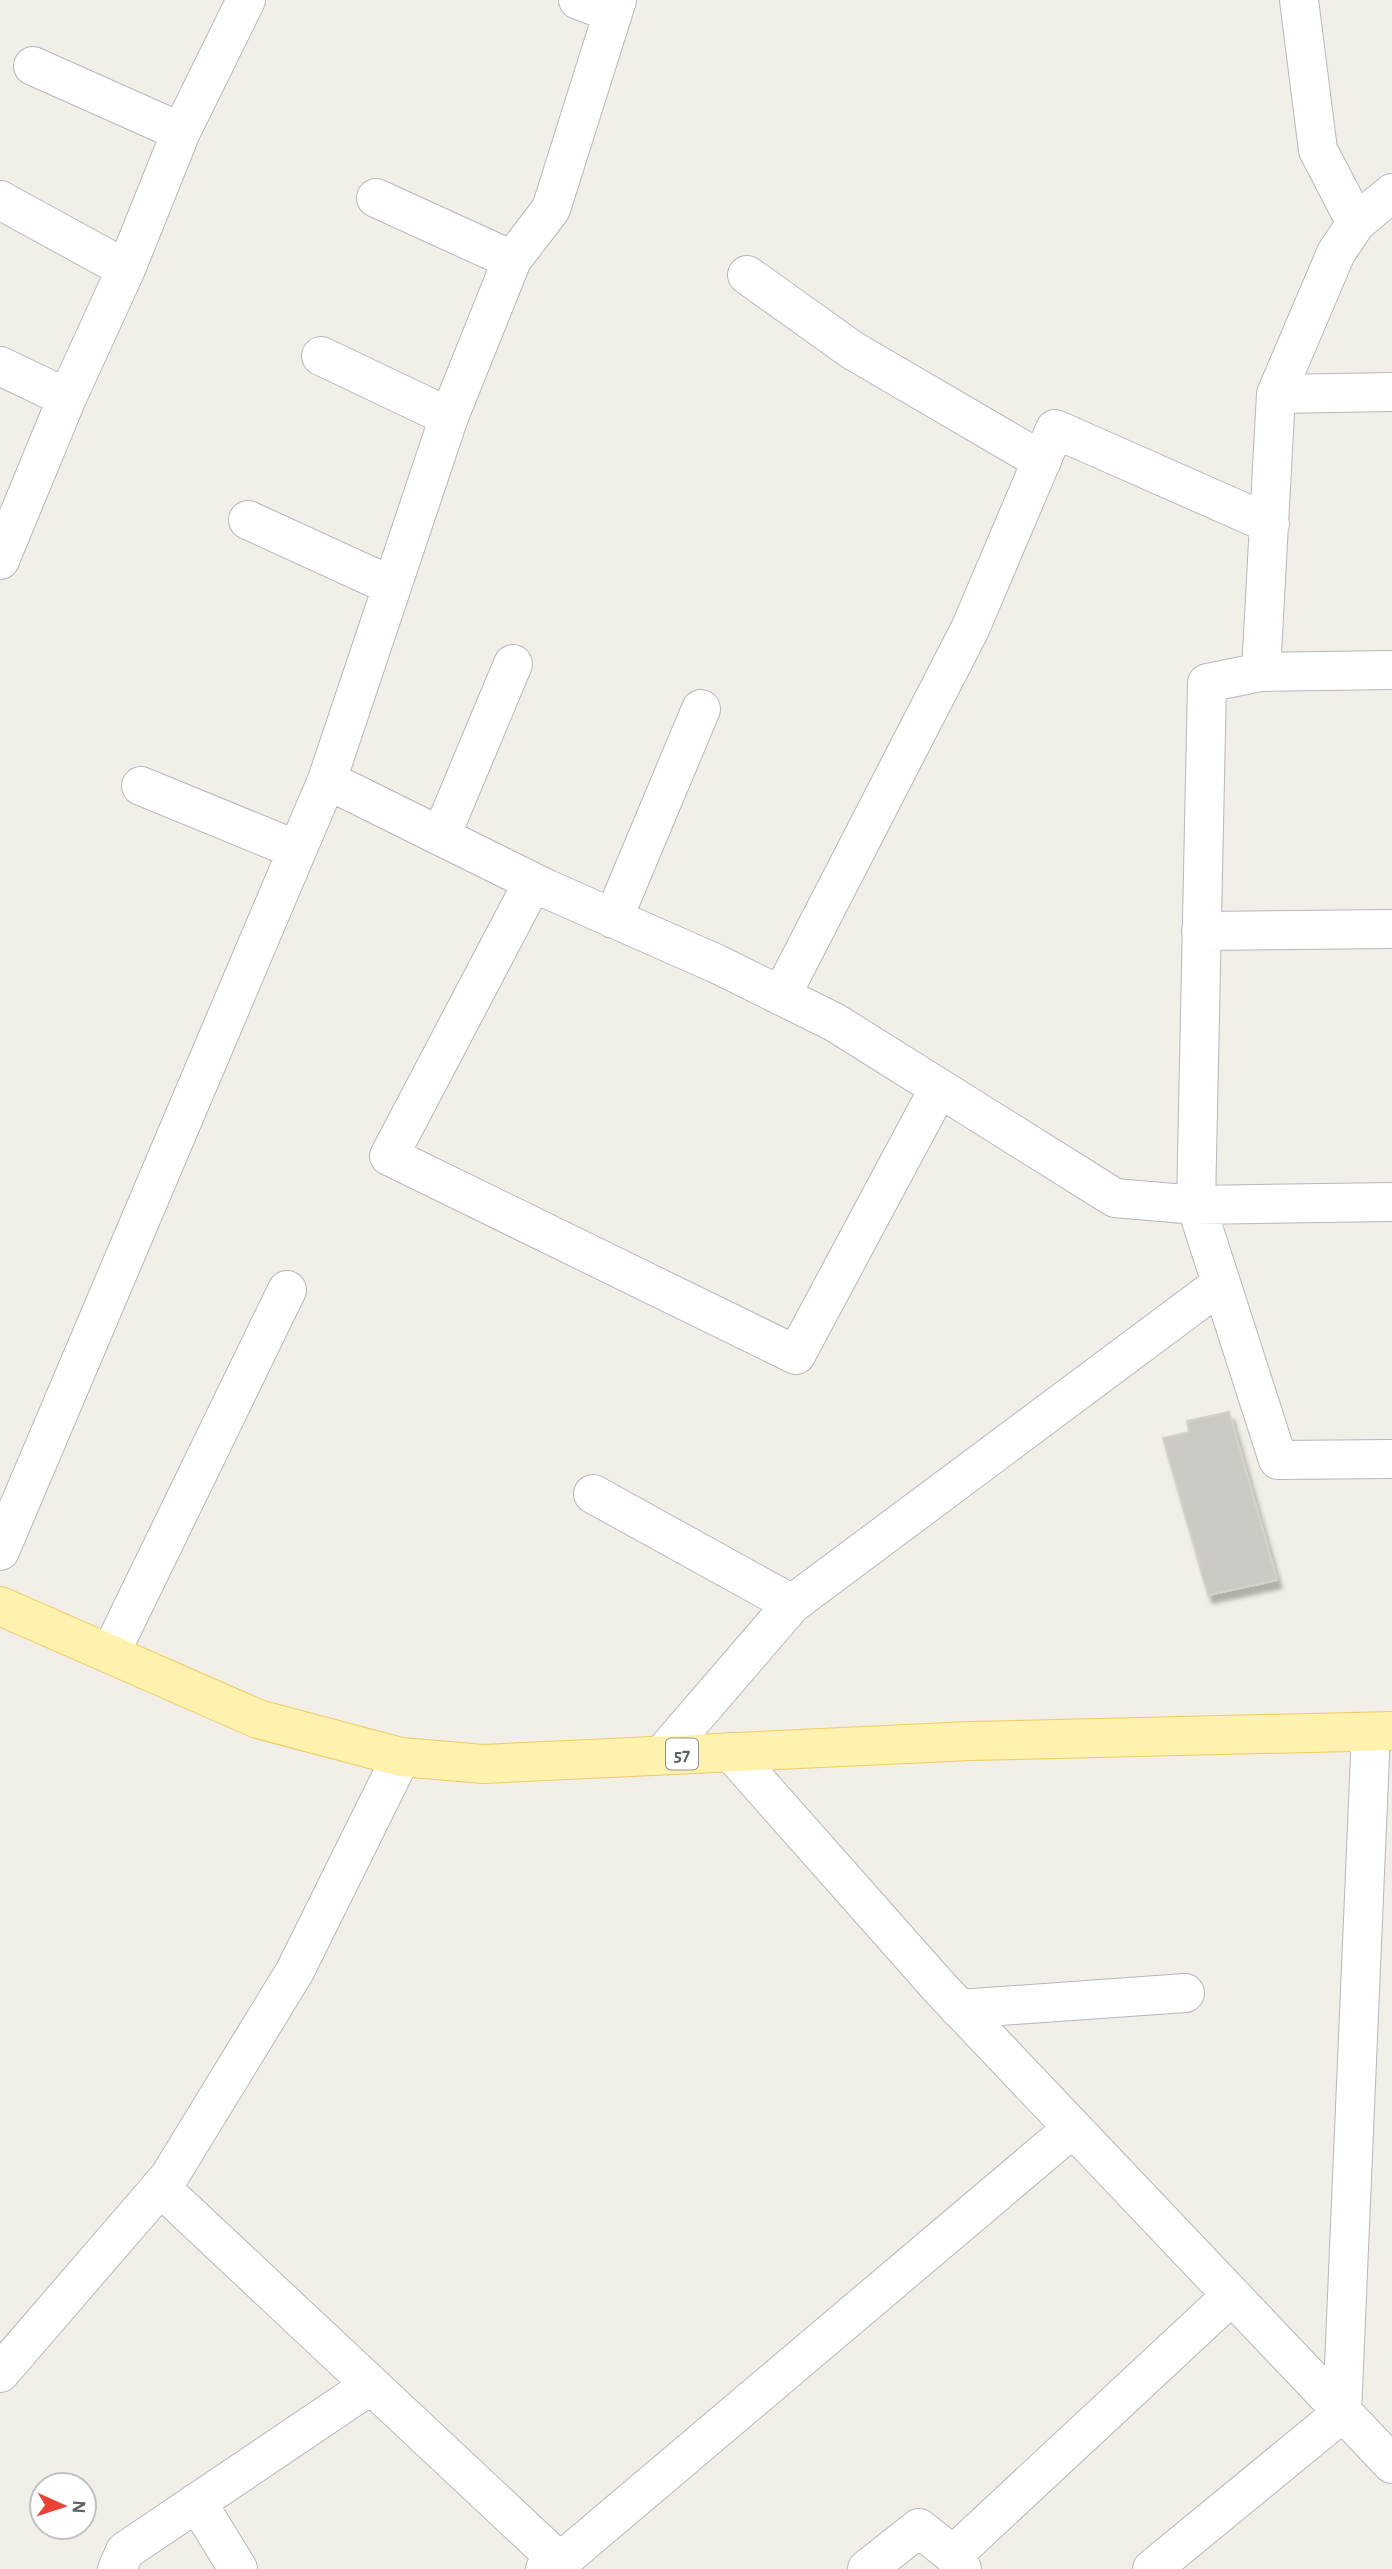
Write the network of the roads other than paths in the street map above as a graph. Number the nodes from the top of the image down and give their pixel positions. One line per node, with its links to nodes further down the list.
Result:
1 (246, 0): 6 (street)
2 (578, 0): 4 (street)
3 (1299, 0): 10 (street)
4 (615, 7): 11 (street)
5 (33, 66): 6 (street)
6 (181, 131): 12 (street)
7 (1392, 192): 10 (street)
8 (376, 198): 11 (street)
9 (0, 200): 12 (street)
10 (1356, 223): 17 (street)
11 (512, 260): 19 (street)
12 (126, 269): 18 (street)
13 (747, 275): 20 (street)
14 (321, 356): 19 (street)
15 (0, 366): 18 (street)
16 (1392, 392): 17 (street)
17 (1276, 394): 22 (street)
18 (67, 398): 23 (street)
19 (449, 417): 24 (street)
20 (1042, 461): 22 (street); 37 (street)
21 (248, 520): 24 (street)
22 (1270, 524): 27 (street)
23 (0, 560)
24 (392, 586): 29 (street)
25 (513, 664): 31 (street)
26 (1392, 670): 27 (street)
27 (1261, 672): 36 (street)
28 (701, 709): 34 (street)
29 (327, 780): 31 (street); 32 (street)
30 (141, 786): 32 (street)
31 (441, 836): 33 (street)
32 (297, 850): 45 (street)
33 (533, 882): 34 (street); 38 (street)
34 (613, 919): 37 (street)
35 (1392, 929): 36 (street)
36 (1201, 931): 40 (street)
37 (781, 996): 38 (street)
38 (939, 1088): 40 (street)
39 (1392, 1202): 40 (street)
40 (1196, 1205): 41 (street)
41 (1221, 1284): 43 (street); 46 (street)
42 (287, 1290): 48 (street)
43 (1392, 1459)
44 (593, 1494): 46 (street)
45 (0, 1551)
46 (792, 1604): 51 (street)
47 (0, 1606): 48 (main road, 57)
48 (110, 1654): 52 (main road, 57)
49 (1382, 1732): 50 (main road, 57); 60 (street)
50 (731, 1752): 51 (main road, 57); 54 (street)
51 (662, 1755): 52 (main road, 57)
52 (401, 1757): 56 (street)
53 (1185, 1993): 54 (street)
54 (959, 2008): 55 (street)
55 (1073, 2128): 57 (street); 64 (street)
56 (160, 2187): 58 (street); 59 (street)
57 (1231, 2296): 60 (street); 63 (street)
58 (0, 2373)
59 (371, 2385): 62 (street); 64 (street)
60 (1342, 2413): 61 (street); 68 (street)
61 (1392, 2464)
62 (197, 2502): 65 (street); 66 (street)
63 (958, 2562): 67 (street)
64 (555, 2567)
65 (117, 2569)
66 (238, 2569)
67 (867, 2569)
68 (1152, 2569)

